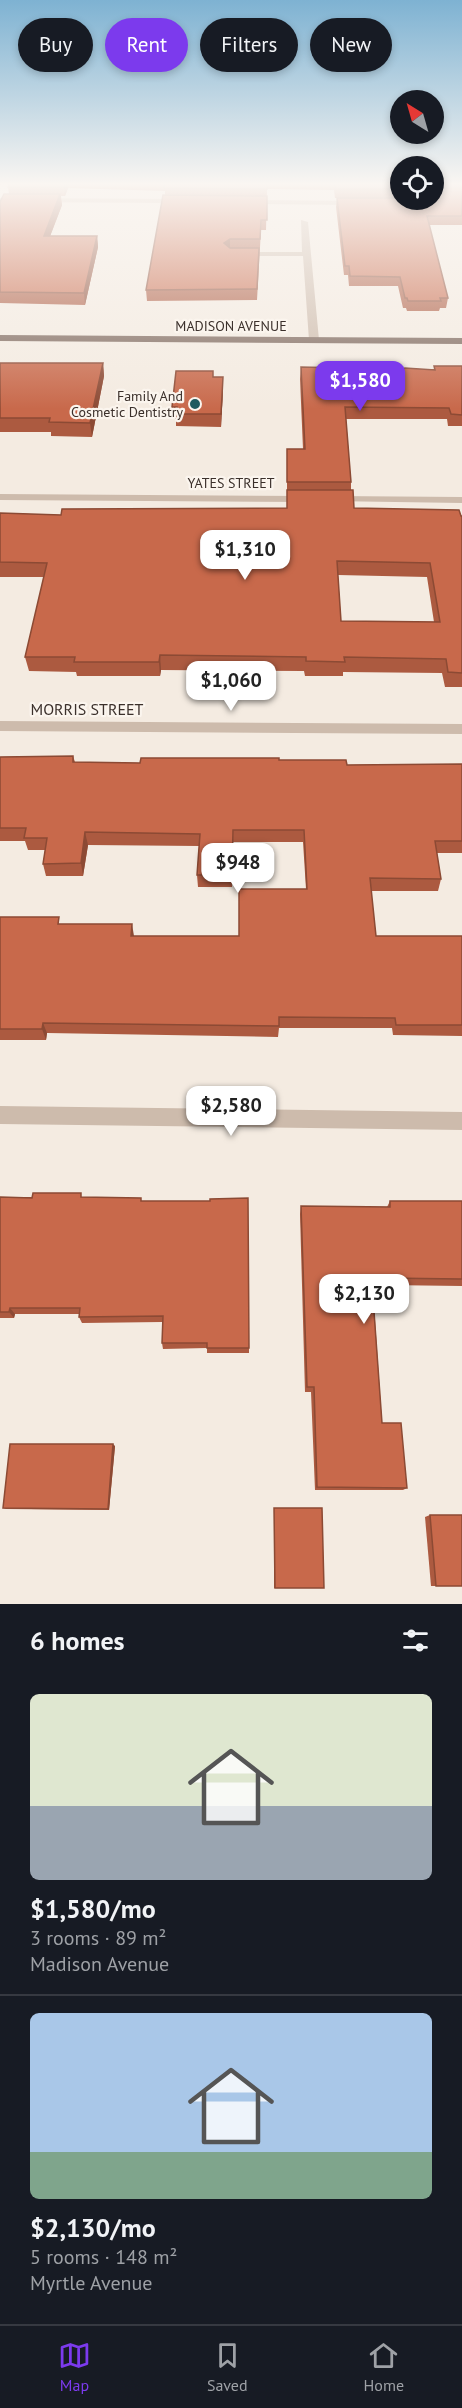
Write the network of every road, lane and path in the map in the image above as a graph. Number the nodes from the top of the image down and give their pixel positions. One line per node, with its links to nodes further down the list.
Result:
1 (307, 259): 3 (street)
2 (0, 338): 3 (main road, MADISON AVENUE)
3 (314, 340): 4 (main road, MADISON AVENUE)
4 (462, 341)
5 (0, 497): 6 (street, YATES STREET)
6 (462, 500)
7 (0, 726): 8 (street, MORRIS STREET)
8 (462, 729)
9 (0, 1116): 10 (street)
10 (462, 1121)

